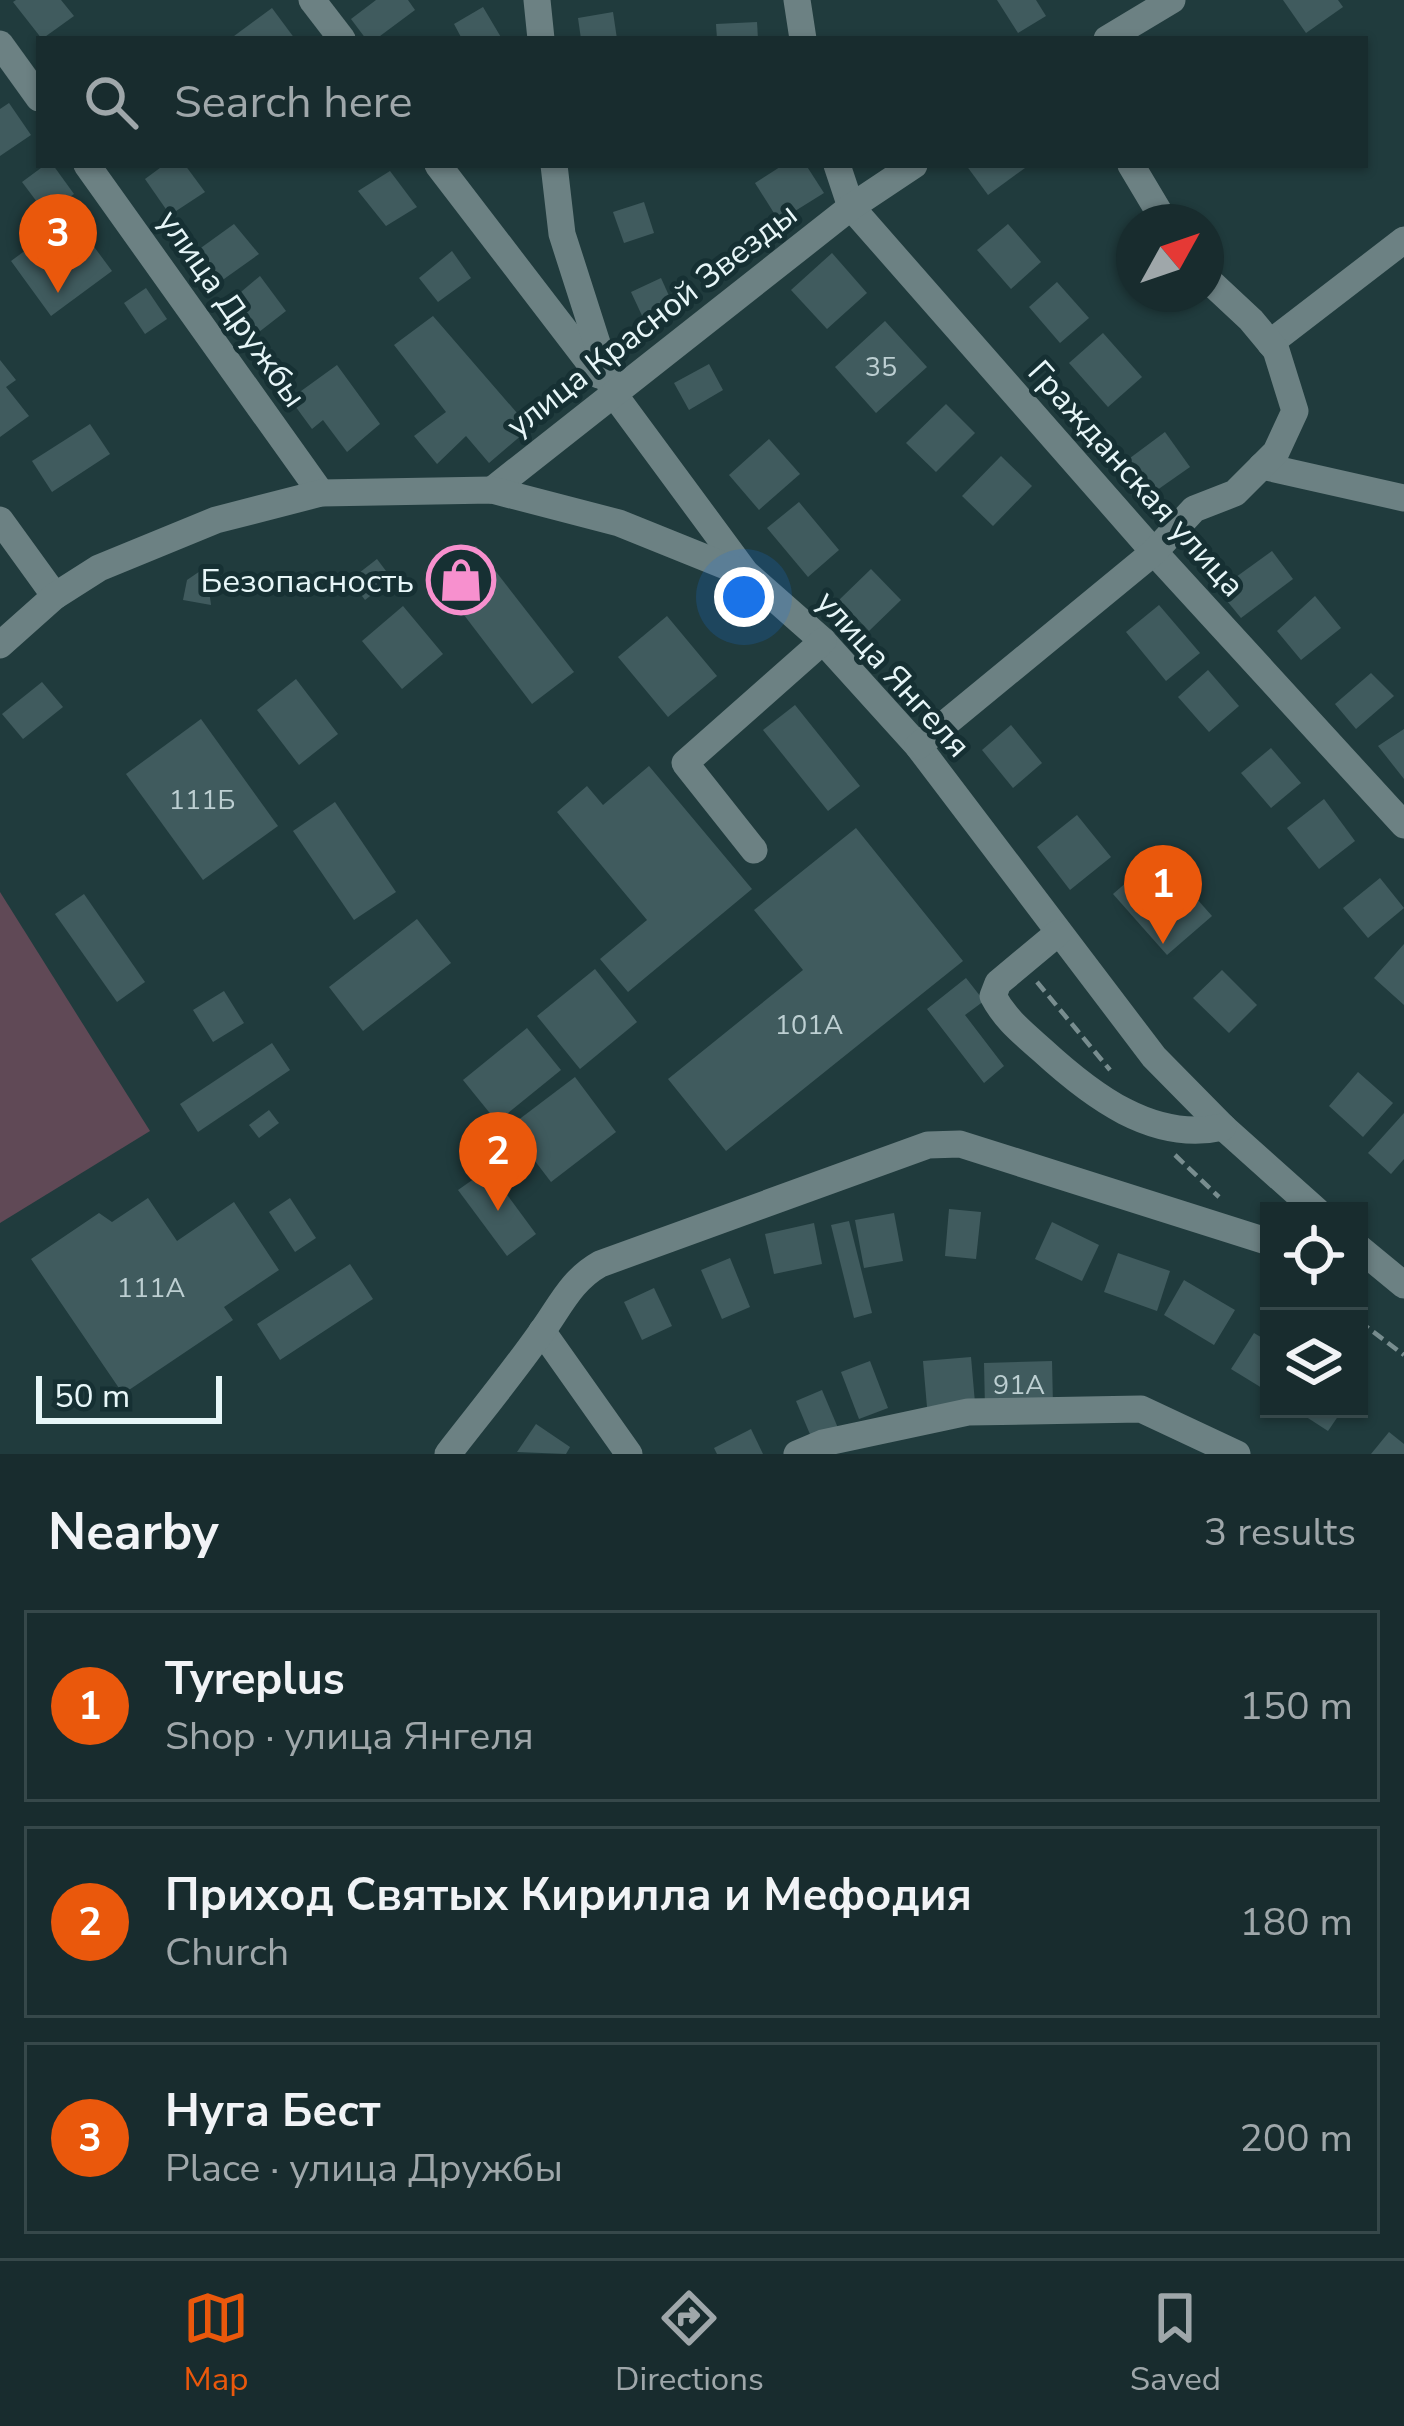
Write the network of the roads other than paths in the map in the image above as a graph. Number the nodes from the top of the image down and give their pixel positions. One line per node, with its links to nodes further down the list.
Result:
1 (312, 0): 5 (street)
2 (537, 0): 6 (street)
3 (797, 0): 7 (street)
4 (1172, 0): 8 (street)
5 (340, 36)
6 (541, 36)
7 (802, 36)
8 (1112, 36)
9 (0, 44): 10 (street)
10 (36, 94)
11 (88, 168): 25 (street, улица Дружбы)
12 (440, 168): 22 (street)
13 (554, 168): 22 (street)
14 (838, 168): 18 (street, Гражданская улица)
15 (910, 168): 18 (street, улица Красной Звезды)
16 (1133, 168): 17 (street)
17 (1154, 204)
18 (851, 207): 22 (street, улица Красной Звезды); 28 (street, Гражданская улица)
19 (1404, 240): 21 (street)
20 (1224, 296): 21 (street)
21 (1270, 343): 23 (street)
22 (613, 393): 24 (street, улица Красной Звезды); 29 (street)
23 (1262, 466): 26 (street); 28 (street)
24 (492, 490): 25 (street, улица Янгеля); 29 (street, улица Янгеля)
25 (321, 493): 30 (street, улица Янгеля)
26 (1404, 498)
27 (0, 520): 30 (street)
28 (1154, 552): 33 (street); 34 (street, Гражданская улица)
29 (748, 575): 31 (street, улица Янгеля)
30 (55, 596): 32 (street, улица Янгеля)
31 (823, 641): 33 (street, улица Янгеля); 35 (street)
32 (0, 645)
33 (918, 746): 36 (street, улица Янгеля)
34 (1404, 825)
35 (754, 850)
36 (1058, 933): 37 (street, улица Янгеля); 37 (street)
37 (1223, 1127): 38 (street, улица Янгеля)
38 (1307, 1202)
39 (1260, 1239): 42 (street)
40 (1368, 1255): 41 (street)
41 (1404, 1285)
42 (542, 1330): 43 (street); 44 (street)
43 (448, 1454)
44 (629, 1454)
45 (797, 1454): 46 (street)
46 (1237, 1454)

